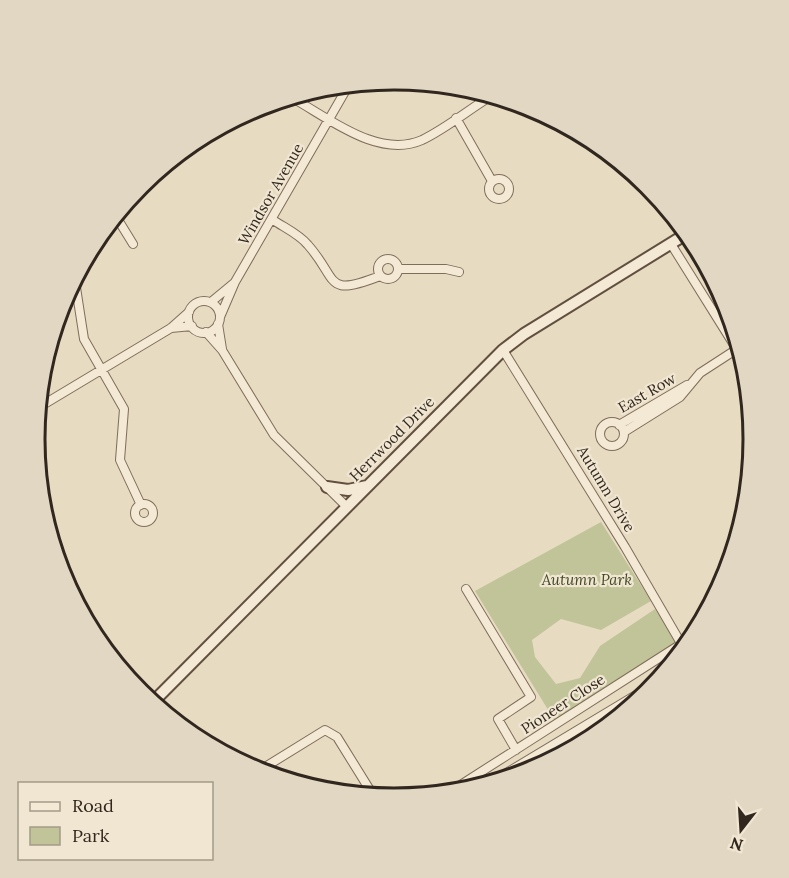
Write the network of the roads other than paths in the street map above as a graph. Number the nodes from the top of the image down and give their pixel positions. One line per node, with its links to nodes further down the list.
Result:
1 (344, 93): 5 (street, Windsor Avenue)
2 (484, 101): 4 (street)
3 (300, 102): 5 (street)
4 (456, 118): 5 (street); 6 (street)
5 (330, 119): 7 (street, Windsor Avenue)
6 (492, 181)
7 (273, 220): 14 (street); 15 (street, Windsor Avenue)
8 (120, 223): 10 (street)
9 (680, 238): 11 (street, Herrwood Drive)
10 (133, 244)
11 (671, 244): 23 (street); 25 (street, Herrwood Drive)
12 (398, 269): 13 (street); 14 (street); 14 (street)
13 (459, 272)
14 (380, 276)
15 (235, 282): 17 (street, Windsor Avenue); 19 (street, Windsor Avenue)
16 (77, 294): 27 (street)
17 (211, 302): 18 (street); 19 (street)
18 (189, 312): 20 (street); 21 (street)
19 (219, 321): 22 (street); 24 (street)
20 (192, 326): 21 (street); 22 (street)
21 (171, 328): 27 (street)
22 (206, 332): 24 (street)
23 (727, 333)
24 (222, 350): 31 (street)
25 (503, 350): 30 (street, Herrwood Drive); 35 (street, Autumn Drive)
26 (733, 352): 29 (street, East Row)
27 (102, 370): 28 (street); 32 (street)
28 (47, 402)
29 (622, 428)
30 (367, 486): 31 (street); 33 (street, Herrwood Drive)
31 (327, 487): 33 (street)
32 (141, 505)
33 (347, 507): 37 (street, Herrwood Drive)
34 (466, 589): 39 (street)
35 (679, 641)
36 (675, 648): 39 (street, Pioneer Close)
37 (158, 697)
38 (604, 718): 40 (street, Pioneer Close)
39 (516, 750): 42 (street, Pioneer Close)
40 (523, 764)
41 (268, 765): 43 (street)
42 (467, 781)
43 (368, 788)

